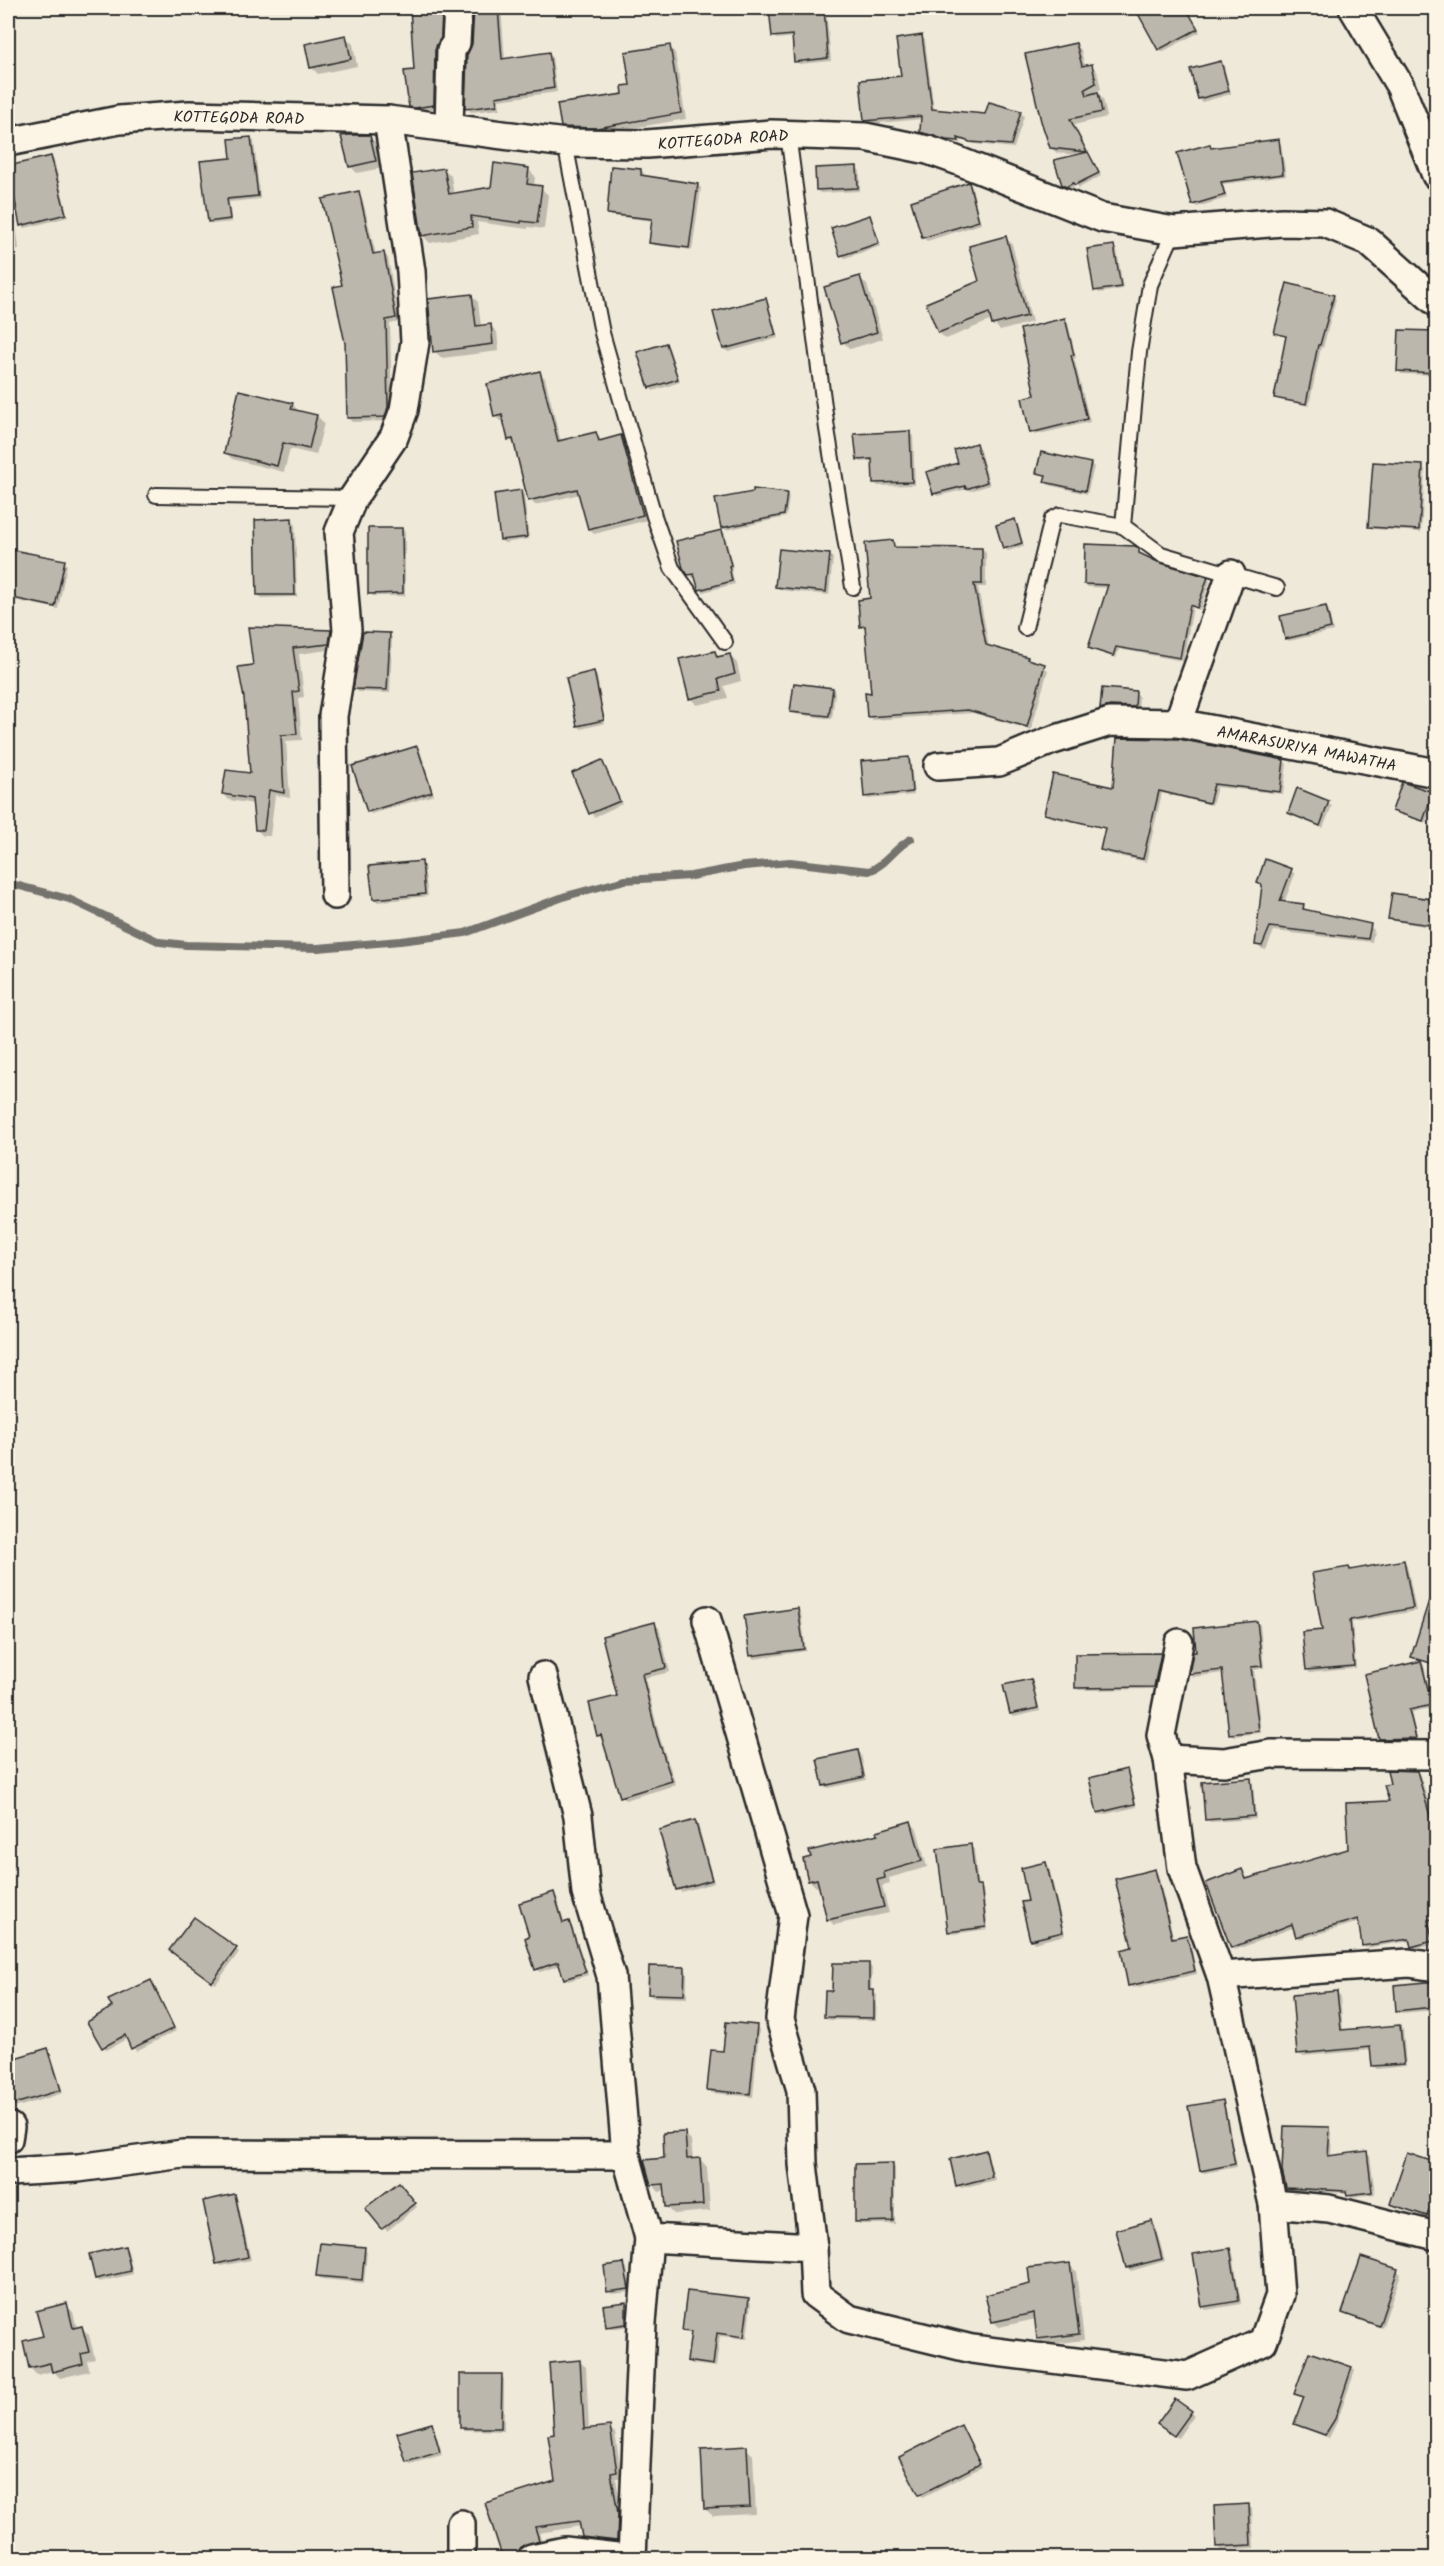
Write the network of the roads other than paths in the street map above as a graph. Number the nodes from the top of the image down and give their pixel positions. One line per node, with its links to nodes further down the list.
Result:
1 (458, 8): 4 (street)
2 (1353, 8): 8 (street)
3 (388, 120): 4 (street, KOTTEGODA ROAD); 6 (street, KOTTEGODA ROAD); 12 (street)
4 (449, 128): 7 (street, KOTTEGODA ROAD)
5 (788, 134): 7 (street, KOTTEGODA ROAD); 9 (street, KOTTEGODA ROAD); 15 (lane)
6 (8, 142)
7 (565, 143): 18 (lane)
8 (1437, 175)
9 (1174, 231): 10 (street, KOTTEGODA ROAD); 13 (lane)
10 (1437, 302)
11 (156, 495): 12 (lane)
12 (353, 498): 22 (street)
13 (1124, 526): 14 (lane); 17 (lane)
14 (1231, 574): 16 (lane); 19 (street)
15 (853, 587)
16 (1277, 588)
17 (1025, 628)
18 (725, 642)
19 (1178, 723): 20 (street, AMARASURIYA MAWATHA); 21 (street, AMARASURIYA MAWATHA)
20 (938, 766)
21 (1437, 773)
22 (335, 895)
23 (707, 1620): 35 (street)
24 (1179, 1643): 27 (street)
25 (543, 1676): 30 (street)
26 (1437, 1755): 27 (street)
27 (1168, 1759): 29 (street)
28 (1437, 1966): 29 (street)
29 (1221, 1976): 32 (street)
30 (626, 2155): 31 (street); 34 (street)
31 (8, 2172)
32 (1273, 2204): 33 (street); 35 (street)
33 (1437, 2236)
34 (649, 2238): 35 (street); 40 (street)
35 (813, 2247)
36 (461, 2524): 37 (street)
37 (461, 2559)
38 (532, 2559): 39 (street)
39 (625, 2559)
40 (632, 2559)

